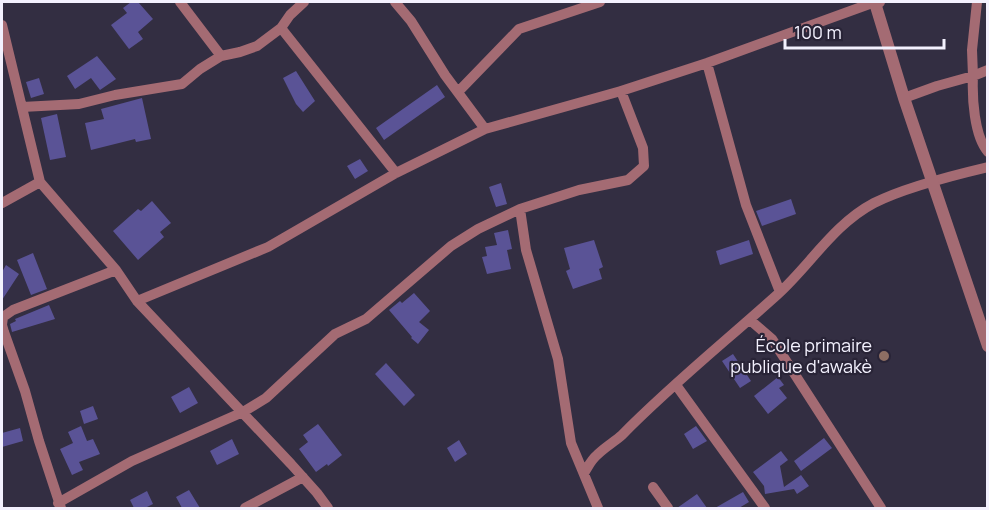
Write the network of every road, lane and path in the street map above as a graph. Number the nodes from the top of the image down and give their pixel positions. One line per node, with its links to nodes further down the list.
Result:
1 (180, 2): 11 (street)
2 (304, 2): 10 (street)
3 (395, 2): 8 (street)
4 (402, 2): 8 (street)
5 (600, 2): 16 (street)
6 (876, 2): 12 (street); 17 (street)
7 (977, 2): 14 (street)
8 (411, 21): 16 (street)
9 (2, 25): 18 (street)
10 (281, 28): 11 (street); 22 (street)
11 (221, 56): 18 (street)
12 (707, 63): 15 (street); 28 (street)
13 (987, 70): 14 (street)
14 (973, 76): 17 (street); 20 (street)
15 (621, 91): 19 (street); 26 (street)
16 (458, 92): 19 (street)
17 (904, 98): 24 (street)
18 (22, 107): 23 (street)
19 (485, 129): 22 (street)
20 (987, 152)
21 (987, 167): 24 (street)
22 (396, 173): 29 (street)
23 (40, 182): 25 (street); 27 (street)
24 (932, 183): 28 (street); 31 (street)
25 (2, 203)
26 (520, 209): 33 (street); 34 (street)
27 (116, 270): 29 (street); 37 (street)
28 (780, 292): 30 (street)
29 (137, 301): 33 (street)
30 (750, 320): 32 (street); 43 (street)
31 (987, 346)
32 (676, 385): 34 (street); 42 (street)
33 (243, 412): 35 (street); 37 (street)
34 (584, 473): 40 (street)
35 (303, 477): 38 (street); 39 (street)
36 (653, 487): 41 (street)
37 (60, 506)
38 (245, 508)
39 (328, 508)
40 (598, 508)
41 (668, 508)
42 (765, 508)
43 (881, 508)

